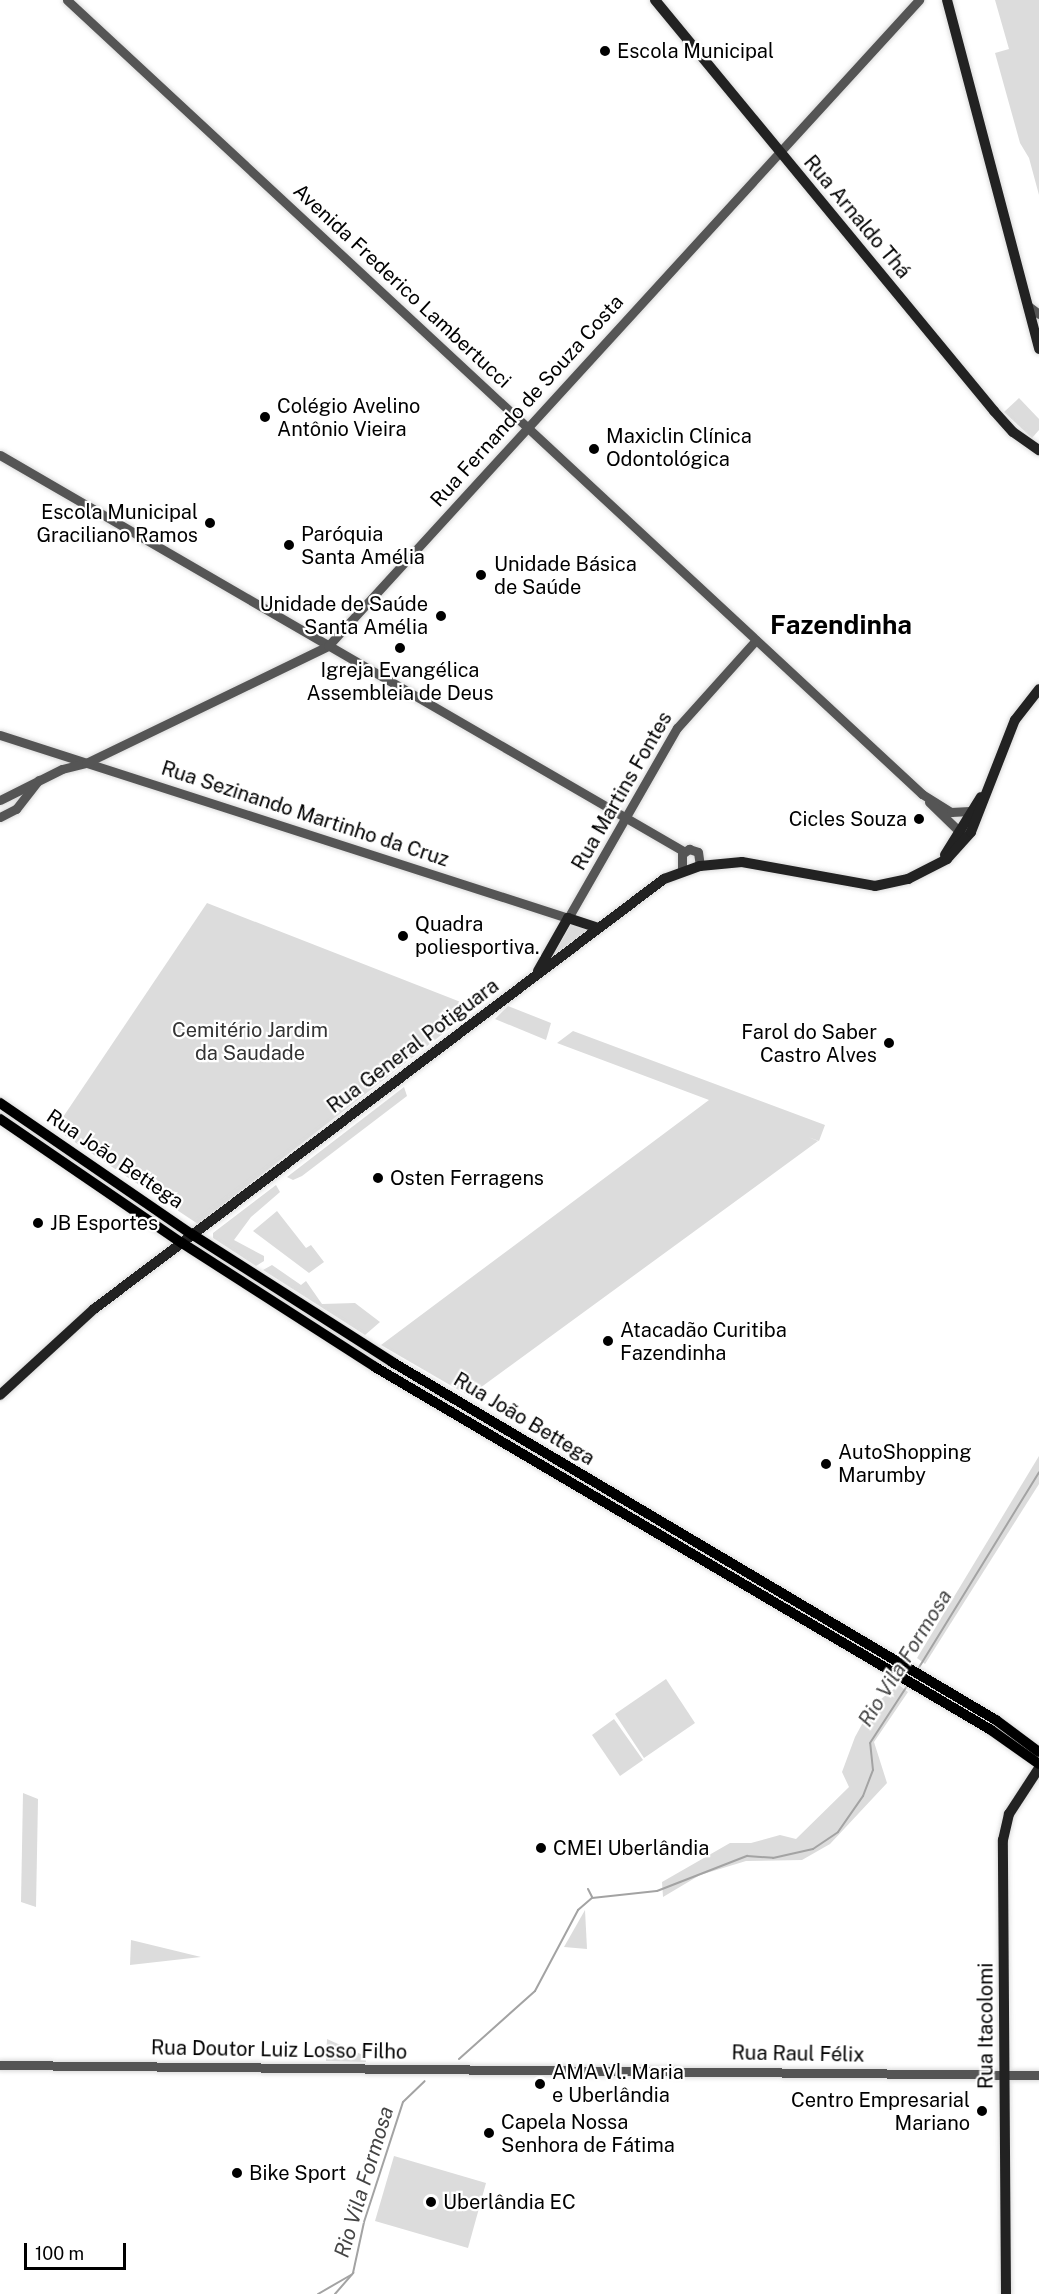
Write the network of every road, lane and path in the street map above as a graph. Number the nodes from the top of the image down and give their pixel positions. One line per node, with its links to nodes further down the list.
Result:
1 (68, 0): 10 (street, Avenida Frederico Lambertucci)
2 (655, 0): 5 (main road, Rua Arnaldo Thá)
3 (919, 0): 5 (street, Rua Fernando de Souza Costa)
4 (947, 0): 6 (main road)
5 (780, 152): 10 (street, Rua Fernando de Souza Costa); 11 (main road, Rua Arnaldo Thá)
6 (1027, 305): 7 (street); 8 (main road)
7 (1039, 314)
8 (1037, 333): 9 (main road)
9 (1039, 348)
10 (528, 427): 13 (street, Avenida Frederico Lambertucci); 14 (street, Rua Fernando de Souza Costa)
11 (1039, 450)
12 (0, 455): 14 (street)
13 (756, 640): 19 (street, Avenida Frederico Lambertucci); 23 (street, Rua Martins Fontes)
14 (328, 646): 17 (street, Rua Fernando de Souza Costa); 23 (street)
15 (1039, 689): 21 (main road, Rua General Potiguara)
16 (0, 735): 17 (street, Rua Sezinando Martinho da Cruz)
17 (86, 763): 18 (street, Rua Fernando de Souza Costa); 29 (street, Rua Sezinando Martinho da Cruz)
18 (41, 778): 20 (street, Rua Fernando de Souza Costa); 22 (street)
19 (922, 794): 21 (street, Avenida Frederico Lambertucci); 24 (street, Avenida Frederico Lambertucci)
20 (0, 800)
21 (973, 816): 24 (main road, Rua General Potiguara); 27 (main road, Rua General Potiguara)
22 (0, 817)
23 (626, 818): 25 (street); 29 (street, Rua Martins Fontes)
24 (960, 832): 27 (main road, Rua General Potiguara)
25 (684, 851): 26 (street); 28 (street)
26 (700, 866): 27 (main road, Rua General Potiguara); 28 (main road, Rua General Potiguara)
27 (930, 868)
28 (682, 870): 30 (main road, Rua General Potiguara)
29 (568, 918): 30 (main road, Rua Sezinando Martinho da Cruz); 31 (main road, Rua Martins Fontes)
30 (598, 928): 31 (main road, Rua General Potiguara)
31 (536, 975): 34 (main road, Rua General Potiguara)
32 (0, 1103): 34 (main road, Rua João Bettega)
33 (0, 1119): 35 (main road, Rua João Bettega)
34 (194, 1235): 35 (main road, Rua General Potiguara); 36 (main road, Rua João Bettega)
35 (182, 1243): 38 (main road, Rua João Bettega); 40 (main road, Rua General Potiguara)
36 (392, 1362): 37 (main road, Rua João Bettega); 38 (main road)
37 (406, 1371): 39 (main road); 41 (main road, Rua João Bettega)
38 (386, 1374): 39 (main road, Rua João Bettega)
39 (399, 1382): 42 (main road, Rua João Bettega)
40 (0, 1395)
41 (649, 1514): 42 (main road); 43 (main road, Rua João Bettega)
42 (641, 1525): 43 (main road, Rua João Bettega)
43 (770, 1592): 44 (main road, Rua João Bettega)
44 (912, 1677): 45 (main road, Rua João Bettega); 46 (main road, Rua João Bettega)
45 (1039, 1752)
46 (1039, 1766): 49 (main road, Rua Itacolomi)
47 (0, 2065): 48 (street, Rua Doutor Luiz Losso Filho)
48 (557, 2070): 49 (street, Rua Raul Félix)
49 (1004, 2074): 50 (street, Rua Raul Félix); 51 (main road, Rua Itacolomi)
50 (1039, 2075)
51 (1006, 2294)

